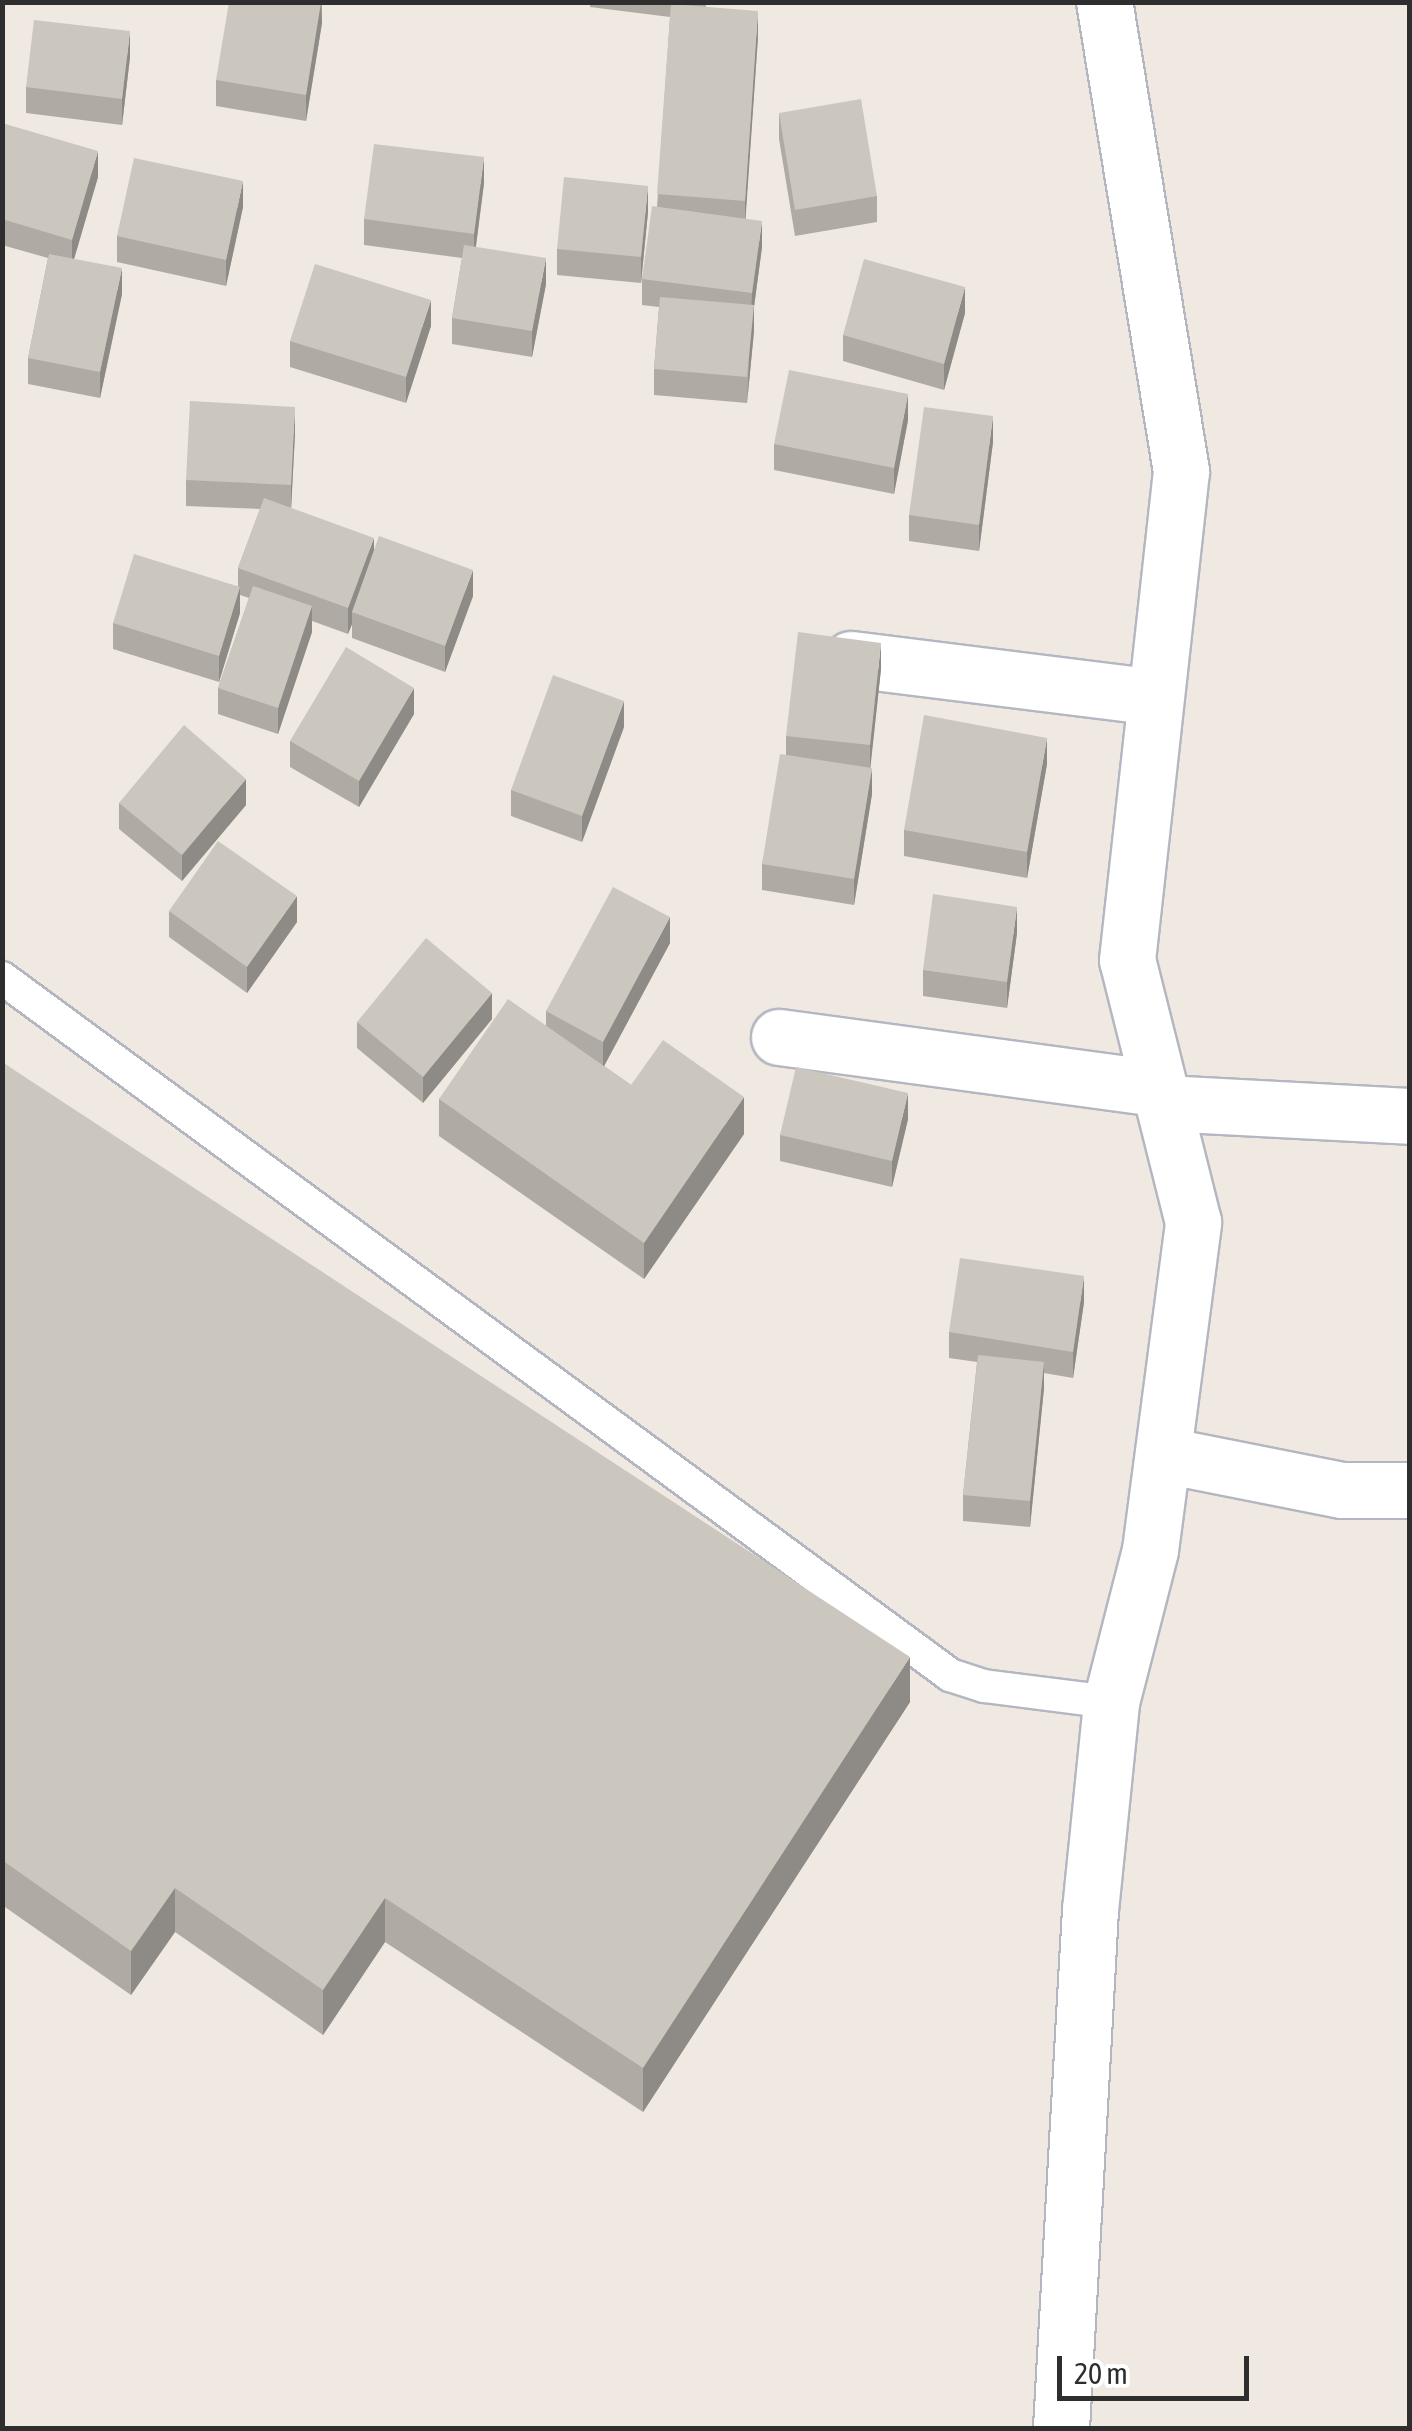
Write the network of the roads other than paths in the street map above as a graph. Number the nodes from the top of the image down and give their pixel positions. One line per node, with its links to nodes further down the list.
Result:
1 (1104, 2): 3 (street)
2 (851, 659): 3 (street)
3 (1154, 697): 6 (street)
4 (2, 978): 10 (lane)
5 (779, 1037): 6 (street)
6 (1160, 1096): 7 (street); 8 (street)
7 (1410, 1116)
8 (1165, 1455): 9 (street); 10 (street)
9 (1410, 1490)
10 (1111, 1702): 11 (street)
11 (1061, 2428)

